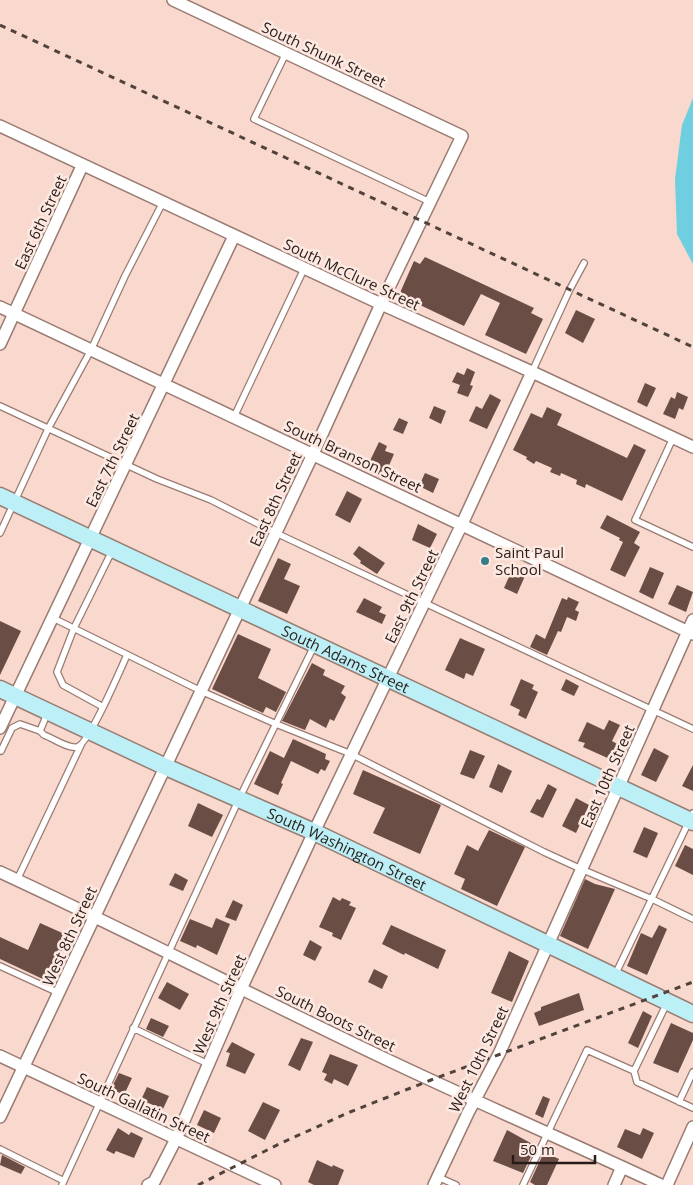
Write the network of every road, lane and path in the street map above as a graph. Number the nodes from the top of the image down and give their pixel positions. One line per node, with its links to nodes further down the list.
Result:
1 (174, 0): 2 (street, South Shunk Street)
2 (286, 53): 4 (street, South Shunk Street); 7 (lane)
3 (0, 126): 5 (street, South McClure Street)
4 (462, 136): 7 (street, East 8th Street)
5 (82, 166): 6 (street, South McClure Street); 13 (street, East 6th Street)
6 (163, 202): 8 (street, South McClure Street); 15 (lane)
7 (430, 202): 11 (street, East 8th Street)
8 (234, 236): 10 (street, South McClure Street); 17 (street, East 7th Street)
9 (584, 263): 16 (lane)
10 (304, 268): 11 (street, South McClure Street); 19 (lane)
11 (381, 304): 16 (street, South McClure Street); 23 (street, East 8th Street)
12 (0, 307): 13 (street, South Branson Street)
13 (15, 314): 14 (street, East 6th Street); 15 (street, South Branson Street)
14 (0, 344)
15 (91, 350): 17 (street, South Branson Street); 20 (lane)
16 (532, 372): 21 (street, South McClure Street); 26 (street, East 9th Street)
17 (165, 384): 19 (street, South Branson Street); 24 (street, East 7th Street)
18 (0, 406): 20 (lane)
19 (234, 417): 23 (street, South Branson Street)
20 (49, 427): 24 (lane); 25 (lane)
21 (673, 438): 22 (street, South McClure Street); 30 (lane)
22 (693, 447)
23 (313, 454): 26 (street, South Branson Street); 28 (street, East 8th Street)
24 (126, 464): 28 (lane); 29 (street, East 7th Street)
25 (7, 500): 27 (lane); 29 (main road, South Adams Street)
26 (462, 524): 32 (street, East 9th Street); 37 (street, South Branson Street)
27 (0, 532)
28 (276, 533): 32 (lane); 33 (street, East 8th Street)
29 (90, 539): 31 (main road, South Adams Street); 34 (street, East 7th Street)
30 (693, 547)
31 (113, 549): 33 (main road, South Adams Street); 36 (lane)
32 (425, 602): 40 (street, East 9th Street); 45 (lane)
33 (240, 609): 38 (main road, South Adams Street); 42 (street, East 8th Street)
34 (53, 618): 36 (lane); 43 (street, East 7th Street)
35 (693, 620): 37 (street, East 10th Street)
36 (74, 628): 39 (lane); 44 (lane)
37 (690, 632): 45 (street, East 10th Street)
38 (315, 644): 40 (main road, South Adams Street); 47 (lane)
39 (127, 655): 42 (lane); 44 (lane)
40 (388, 678): 54 (street, East 9th Street); 56 (main road, South Adams Street)
41 (0, 689): 43 (main road, South Washington Street)
42 (202, 691): 47 (lane); 55 (street, East 8th Street)
43 (15, 696): 46 (main road, South Washington Street); 48 (street, East 7th Street)
44 (103, 707): 51 (lane)
45 (653, 710): 49 (lane); 56 (street, East 10th Street)
46 (48, 711): 50 (lane); 51 (main road, South Washington Street)
47 (276, 724): 54 (lane); 57 (lane)
48 (0, 728)
49 (693, 729)
50 (40, 731): 52 (lane); 53 (lane)
51 (91, 731): 52 (lane); 55 (main road, South Washington Street)
52 (81, 746): 62 (lane)
53 (2, 751)
54 (351, 754): 59 (street, East 9th Street); 60 (lane)
55 (166, 767): 57 (main road, South Washington Street); 64 (street, West 8th Street)
56 (619, 787): 58 (main road, South Adams Street); 60 (street, East 10th Street)
57 (239, 799): 59 (main road, South Washington Street); 67 (lane)
58 (692, 818): 63 (lane)
59 (314, 832): 66 (main road, South Washington Street); 70 (street, West 9th Street)
60 (582, 870): 63 (lane); 66 (street, East 10th Street)
61 (0, 872): 62 (street, South Boots Street)
62 (17, 880): 64 (street, South Boots Street)
63 (652, 899): 65 (lane); 69 (lane)
64 (95, 916): 67 (street, South Boots Street); 71 (street, West 8th Street)
65 (693, 919)
66 (547, 945): 69 (main road, South Washington Street); 80 (street, West 10th Street)
67 (168, 953): 70 (street, South Boots Street); 74 (lane)
68 (0, 966): 71 (lane)
69 (614, 977): 72 (main road, South Washington Street)
70 (241, 989): 76 (street, West 9th Street); 80 (street, South Boots Street)
71 (59, 993): 77 (street, West 8th Street)
72 (668, 1002): 73 (main road, South Washington Street); 78 (lane)
73 (693, 1013)
74 (133, 1028): 76 (lane); 82 (lane)
75 (0, 1056): 77 (street, South Gallatin Street)
76 (208, 1064): 87 (street, West 9th Street)
77 (24, 1067): 82 (street, South Gallatin Street); 84 (street, West 8th Street)
78 (634, 1071): 81 (lane); 86 (lane)
79 (693, 1072): 81 (lane)
80 (475, 1101): 86 (street, South Boots Street); 90 (street, West 10th Street)
81 (679, 1102): 83 (lane)
82 (100, 1103): 87 (street, South Gallatin Street); 91 (lane)
83 (693, 1108)
84 (0, 1117)
85 (693, 1127): 98 (street)
86 (547, 1133): 89 (street, South Boots Street); 95 (lane)
87 (176, 1138): 92 (street, West 9th Street); 93 (street, South Gallatin Street)
88 (0, 1149): 91 (lane)
89 (622, 1167): 96 (street); 97 (street, South Boots Street)
90 (436, 1181): 94 (lane)
91 (63, 1183)
92 (148, 1185)
93 (275, 1185)
94 (456, 1185)
95 (523, 1185)
96 (614, 1185)
97 (661, 1185)
98 (667, 1185)

